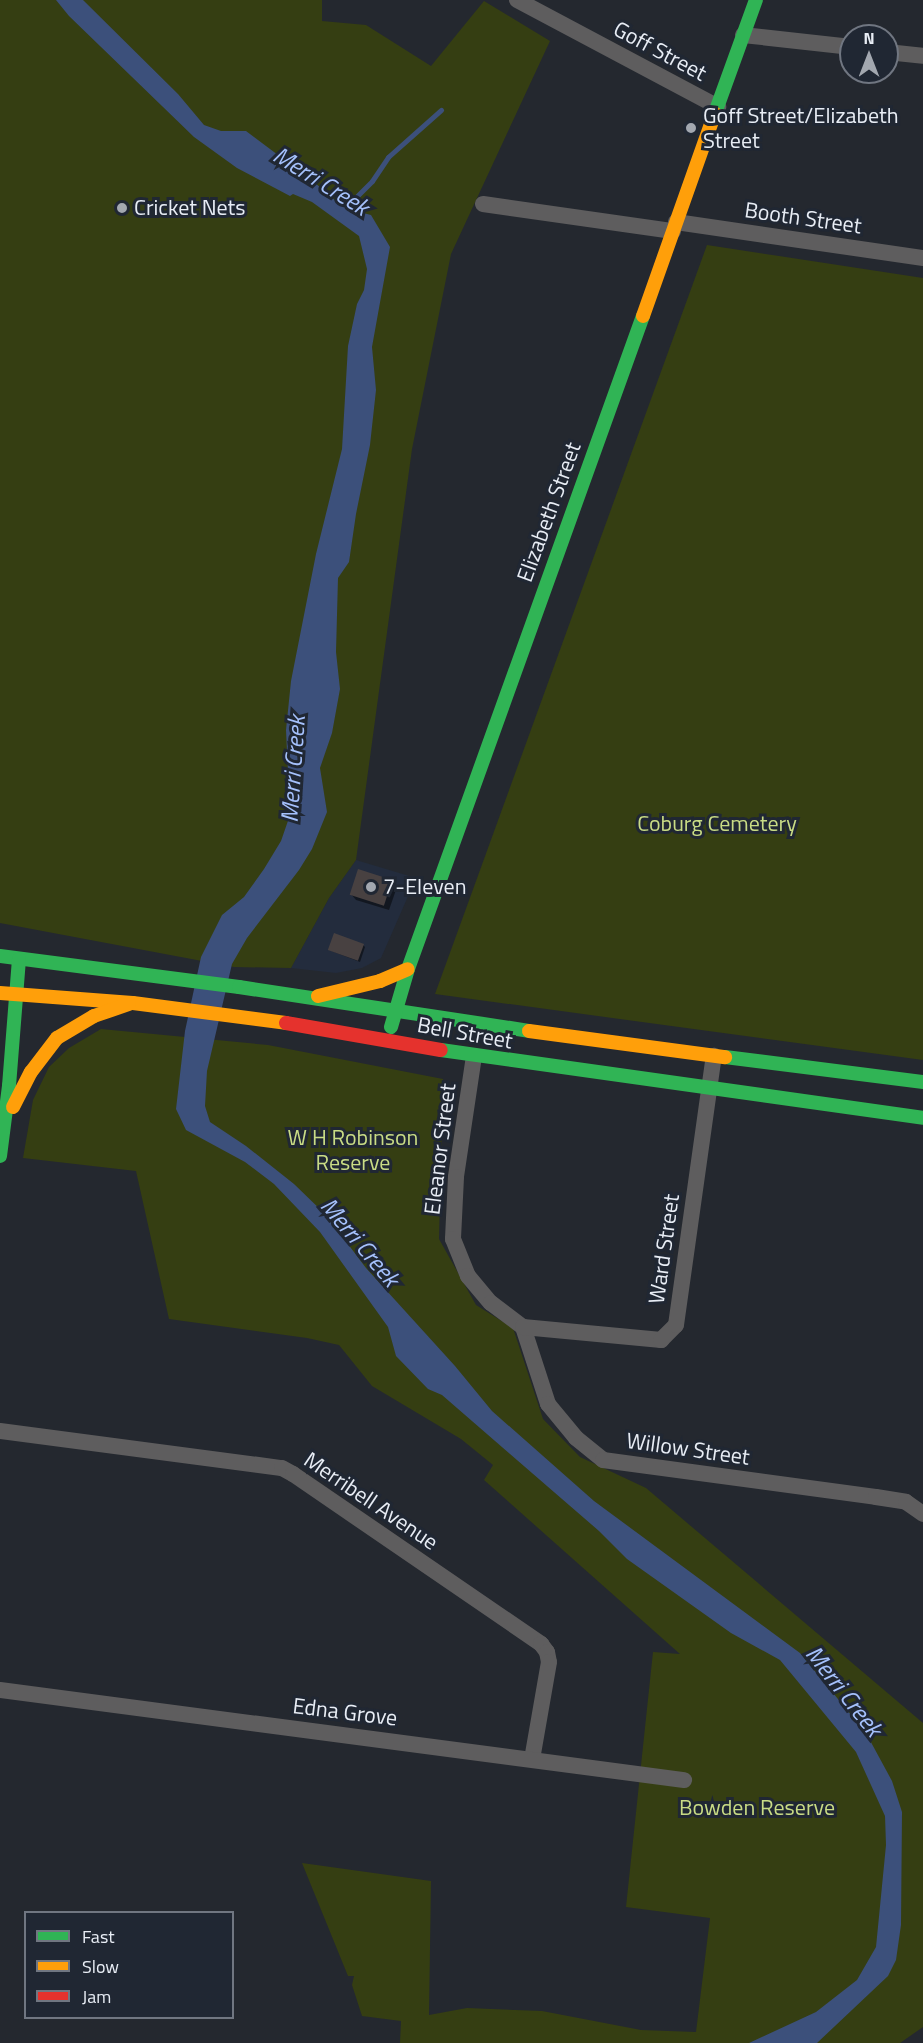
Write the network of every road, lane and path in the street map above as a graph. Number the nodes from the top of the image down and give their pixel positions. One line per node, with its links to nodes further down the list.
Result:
1 (517, 0): 7 (street, Goff Street)
2 (756, 0): 3 (main road, Elizabeth Street)
3 (743, 35): 4 (street); 7 (main road, Elizabeth Street)
4 (839, 46)
5 (899, 53): 6 (street)
6 (923, 56)
7 (718, 107): 9 (main road, Elizabeth Street)
8 (483, 204): 9 (street, Booth Street)
9 (674, 227): 10 (street, Booth Street); 13 (main road, Elizabeth Street)
10 (923, 258)
11 (0, 956): 12 (main road, Bell Street)
12 (19, 958): 15 (main road); 16 (main road, Bell Street)
13 (408, 969): 16 (main road); 18 (main road, Elizabeth Street)
14 (0, 993): 15 (main road, Bell Street)
15 (15, 993): 17 (main road, Bell Street); 24 (main road)
16 (311, 998): 18 (main road, Bell Street)
17 (140, 1004): 19 (main road, Bell Street); 24 (main road)
18 (395, 1012): 19 (main road, Elizabeth Street); 21 (main road, Bell Street)
19 (387, 1041): 20 (main road, Bell Street)
20 (474, 1056): 23 (main road, Bell Street); 27 (street, Eleanor Street)
21 (714, 1056): 22 (main road, Bell Street); 23 (street, Ward Street)
22 (923, 1082)
23 (709, 1091): 25 (main road, Bell Street); 27 (street, Ward Street)
24 (5, 1118): 26 (main road)
25 (923, 1118)
26 (0, 1156)
27 (523, 1327): 29 (street, Willow Street)
28 (0, 1431): 31 (street, Merribell Avenue)
29 (923, 1514)
30 (0, 1690): 31 (street, Edna Grove)
31 (532, 1759): 32 (street, Edna Grove)
32 (684, 1780)

